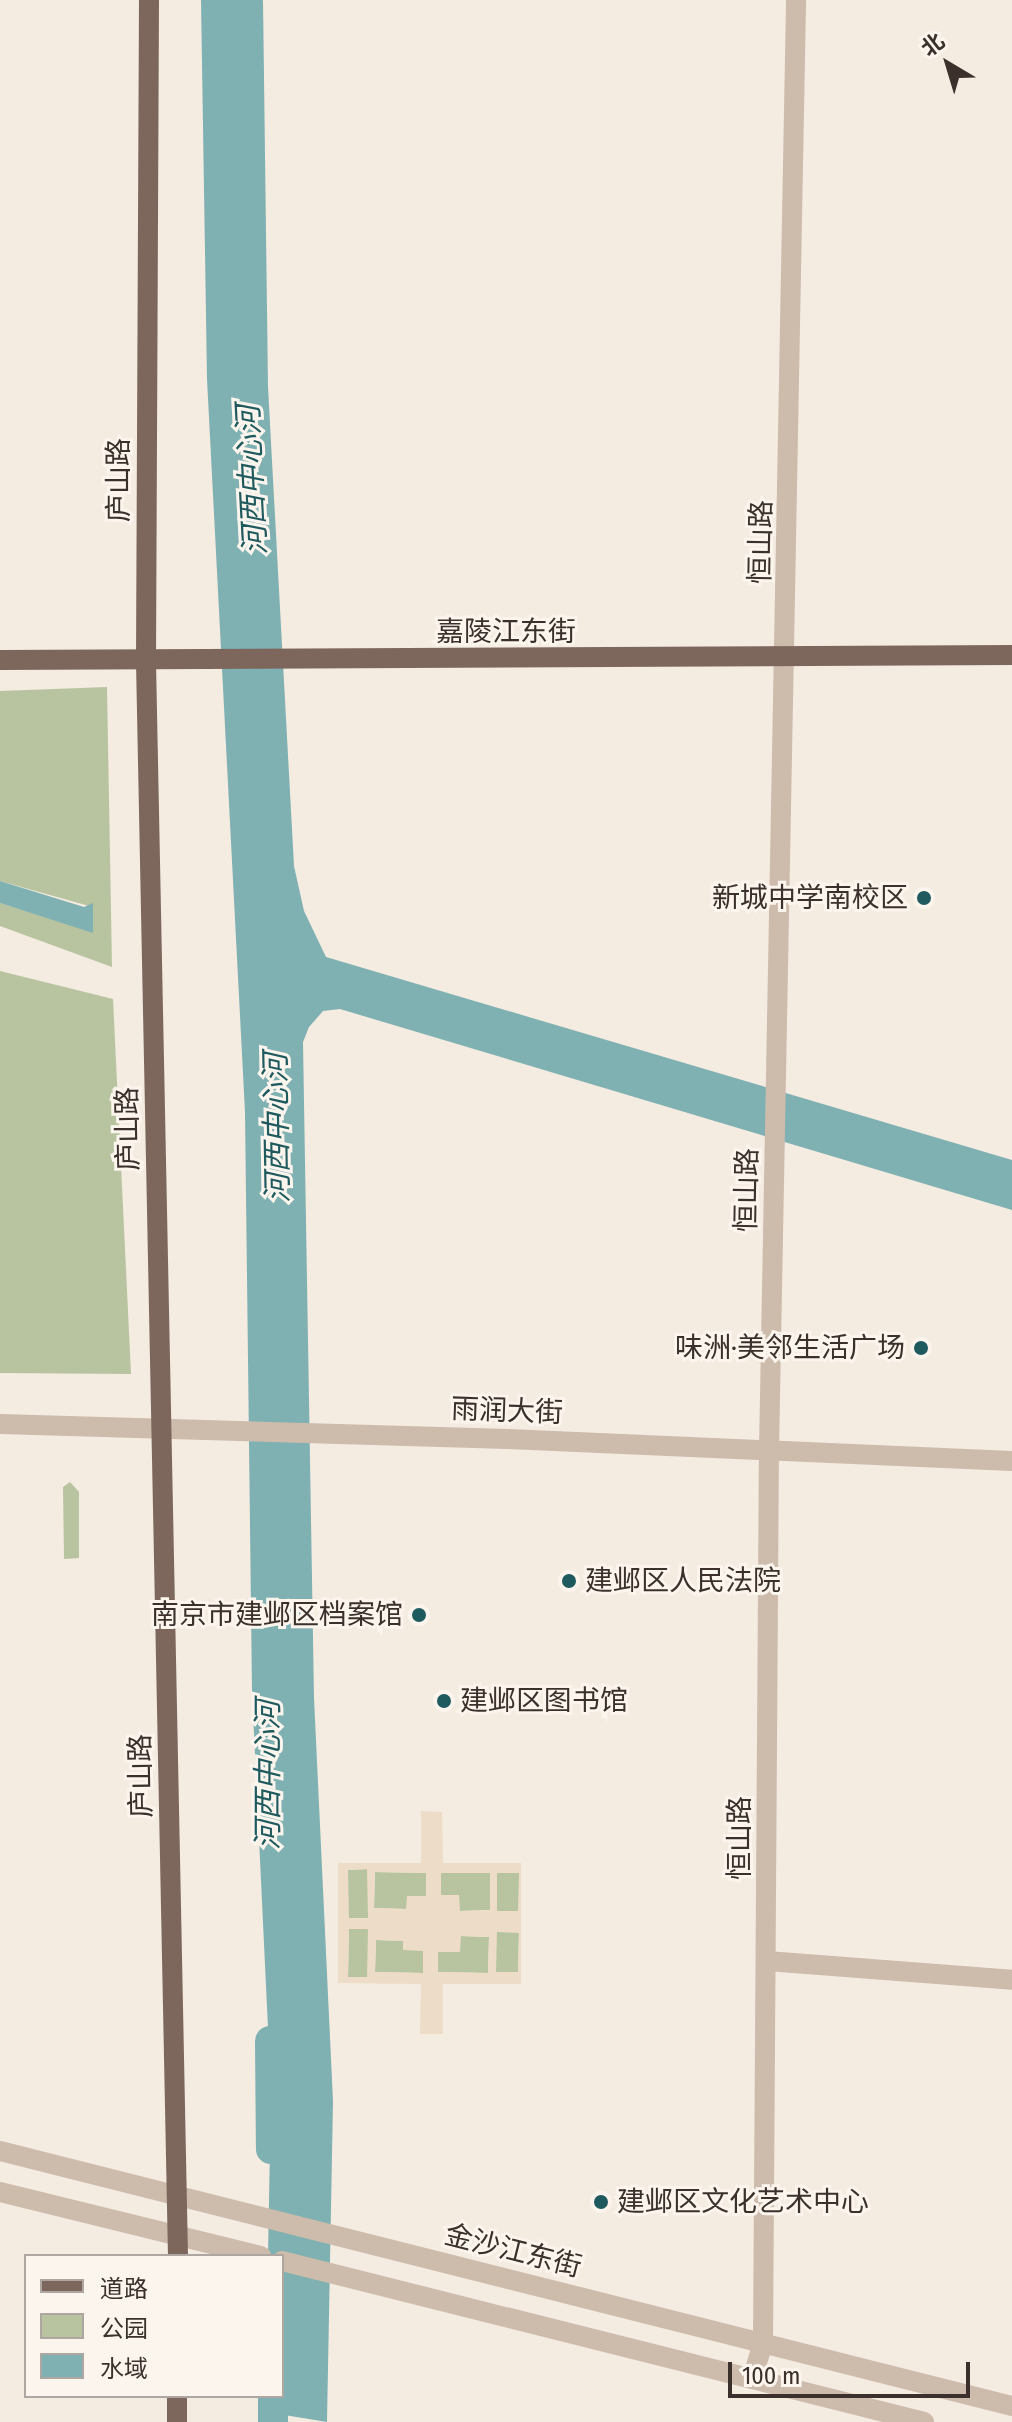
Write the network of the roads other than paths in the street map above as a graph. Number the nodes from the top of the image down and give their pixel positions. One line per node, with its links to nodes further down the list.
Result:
1 (149, 0): 6 (main road, 庐山路)
2 (796, 0): 4 (street, 恒山路)
3 (1012, 655): 4 (main road, 嘉陵江东街)
4 (787, 659): 6 (main road, 嘉陵江东街); 9 (street, 恒山路)
5 (0, 660): 6 (main road, 嘉陵江东街)
6 (146, 662): 8 (main road, 庐山路)
7 (0, 1424): 8 (street, 雨润大街)
8 (162, 1431): 9 (street, 雨润大街); 15 (main road, 庐山路)
9 (769, 1450): 10 (street, 雨润大街); 11 (street, 恒山路)
10 (1012, 1461)
11 (767, 1961): 12 (street); 19 (street, 恒山路)
12 (1012, 1980)
13 (0, 2151): 15 (street, 金沙江东街)
14 (0, 2192): 16 (street)
15 (177, 2195): 16 (main road, 庐山路); 19 (street, 金沙江东街)
16 (178, 2246): 17 (street)
17 (254, 2254)
18 (284, 2262): 20 (street)
19 (763, 2344): 20 (street, 恒山路); 22 (street, 金沙江东街)
20 (752, 2379): 24 (street)
21 (177, 2398): 23 (main road)
22 (1012, 2406)
23 (177, 2422)
24 (924, 2422)

